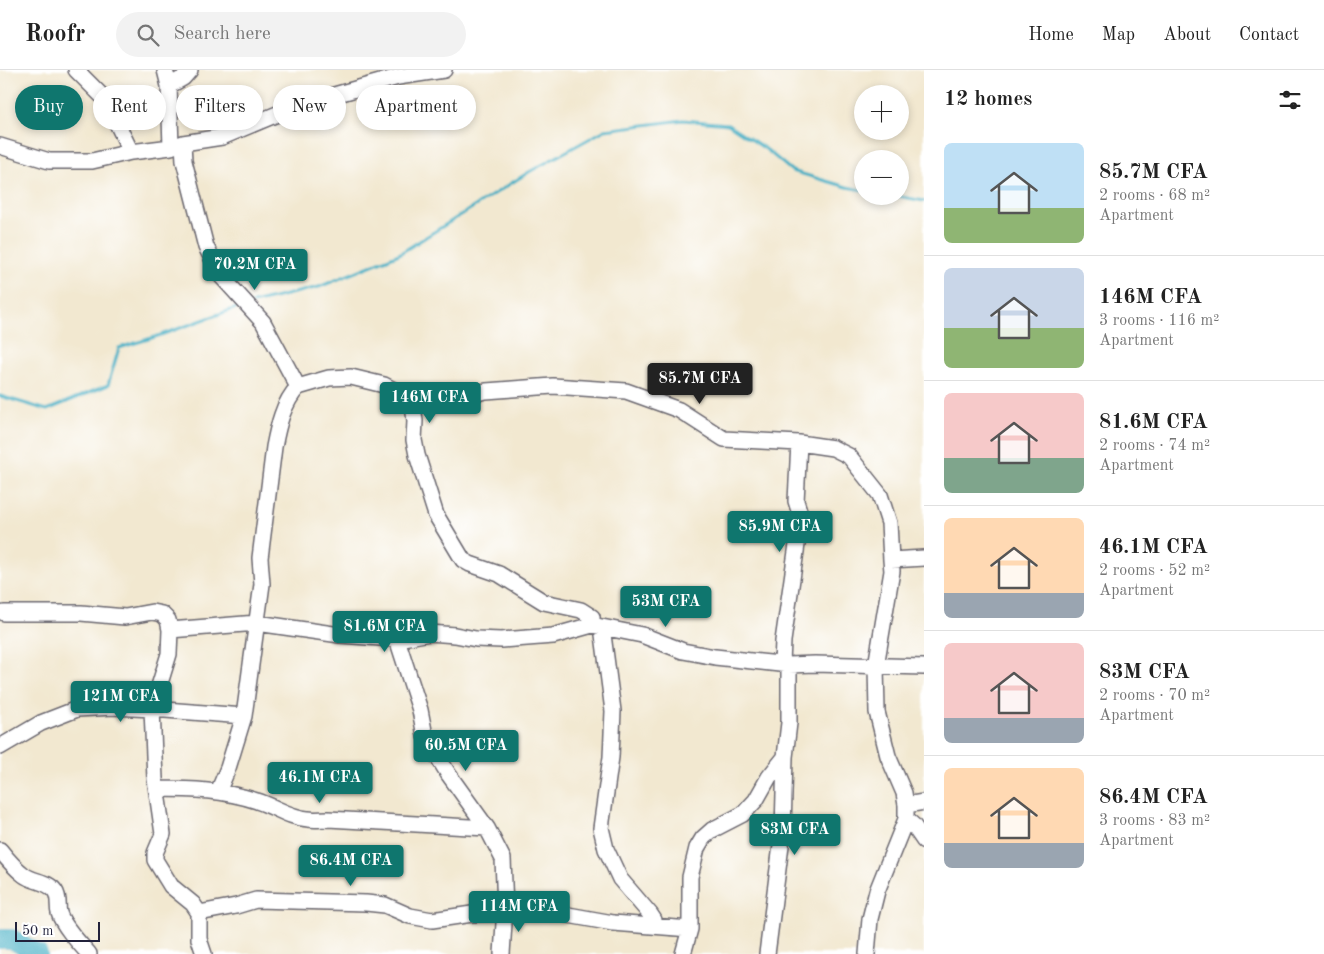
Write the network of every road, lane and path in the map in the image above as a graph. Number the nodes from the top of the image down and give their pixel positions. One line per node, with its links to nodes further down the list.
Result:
1 (76, 70): 8 (street)
2 (164, 70): 5 (street)
3 (190, 70): 5 (street)
4 (444, 70): 6 (street)
5 (169, 86): 6 (street)
6 (177, 145): 8 (street); 9 (street)
7 (0, 146): 8 (street)
8 (131, 152)
9 (298, 387): 10 (street); 15 (street)
10 (413, 405): 11 (street); 16 (street)
11 (799, 443): 13 (street); 19 (street)
12 (924, 558): 13 (street)
13 (891, 560): 20 (street)
14 (4, 614): 17 (street)
15 (257, 623): 17 (street); 18 (street); 23 (street)
16 (597, 626): 18 (street); 19 (street); 35 (street)
17 (170, 630): 22 (street)
18 (397, 639): 30 (street)
19 (786, 665): 20 (street); 25 (street)
20 (876, 666): 21 (street); 29 (street)
21 (924, 667)
22 (152, 709): 23 (street); 24 (street); 26 (street)
23 (244, 716): 27 (street)
24 (0, 747)
25 (785, 757): 36 (street); 41 (street)
26 (157, 789): 27 (street); 34 (street)
27 (218, 792): 30 (street)
28 (924, 802): 29 (street)
29 (906, 812): 31 (street); 42 (street)
30 (487, 828): 33 (street)
31 (924, 841)
32 (0, 850): 37 (street)
33 (505, 911): 34 (street); 35 (street); 39 (street)
34 (198, 913): 38 (street)
35 (654, 925): 36 (street)
36 (690, 929): 40 (street)
37 (88, 954)
38 (204, 954)
39 (502, 954)
40 (684, 954)
41 (767, 954)
42 (867, 954)

